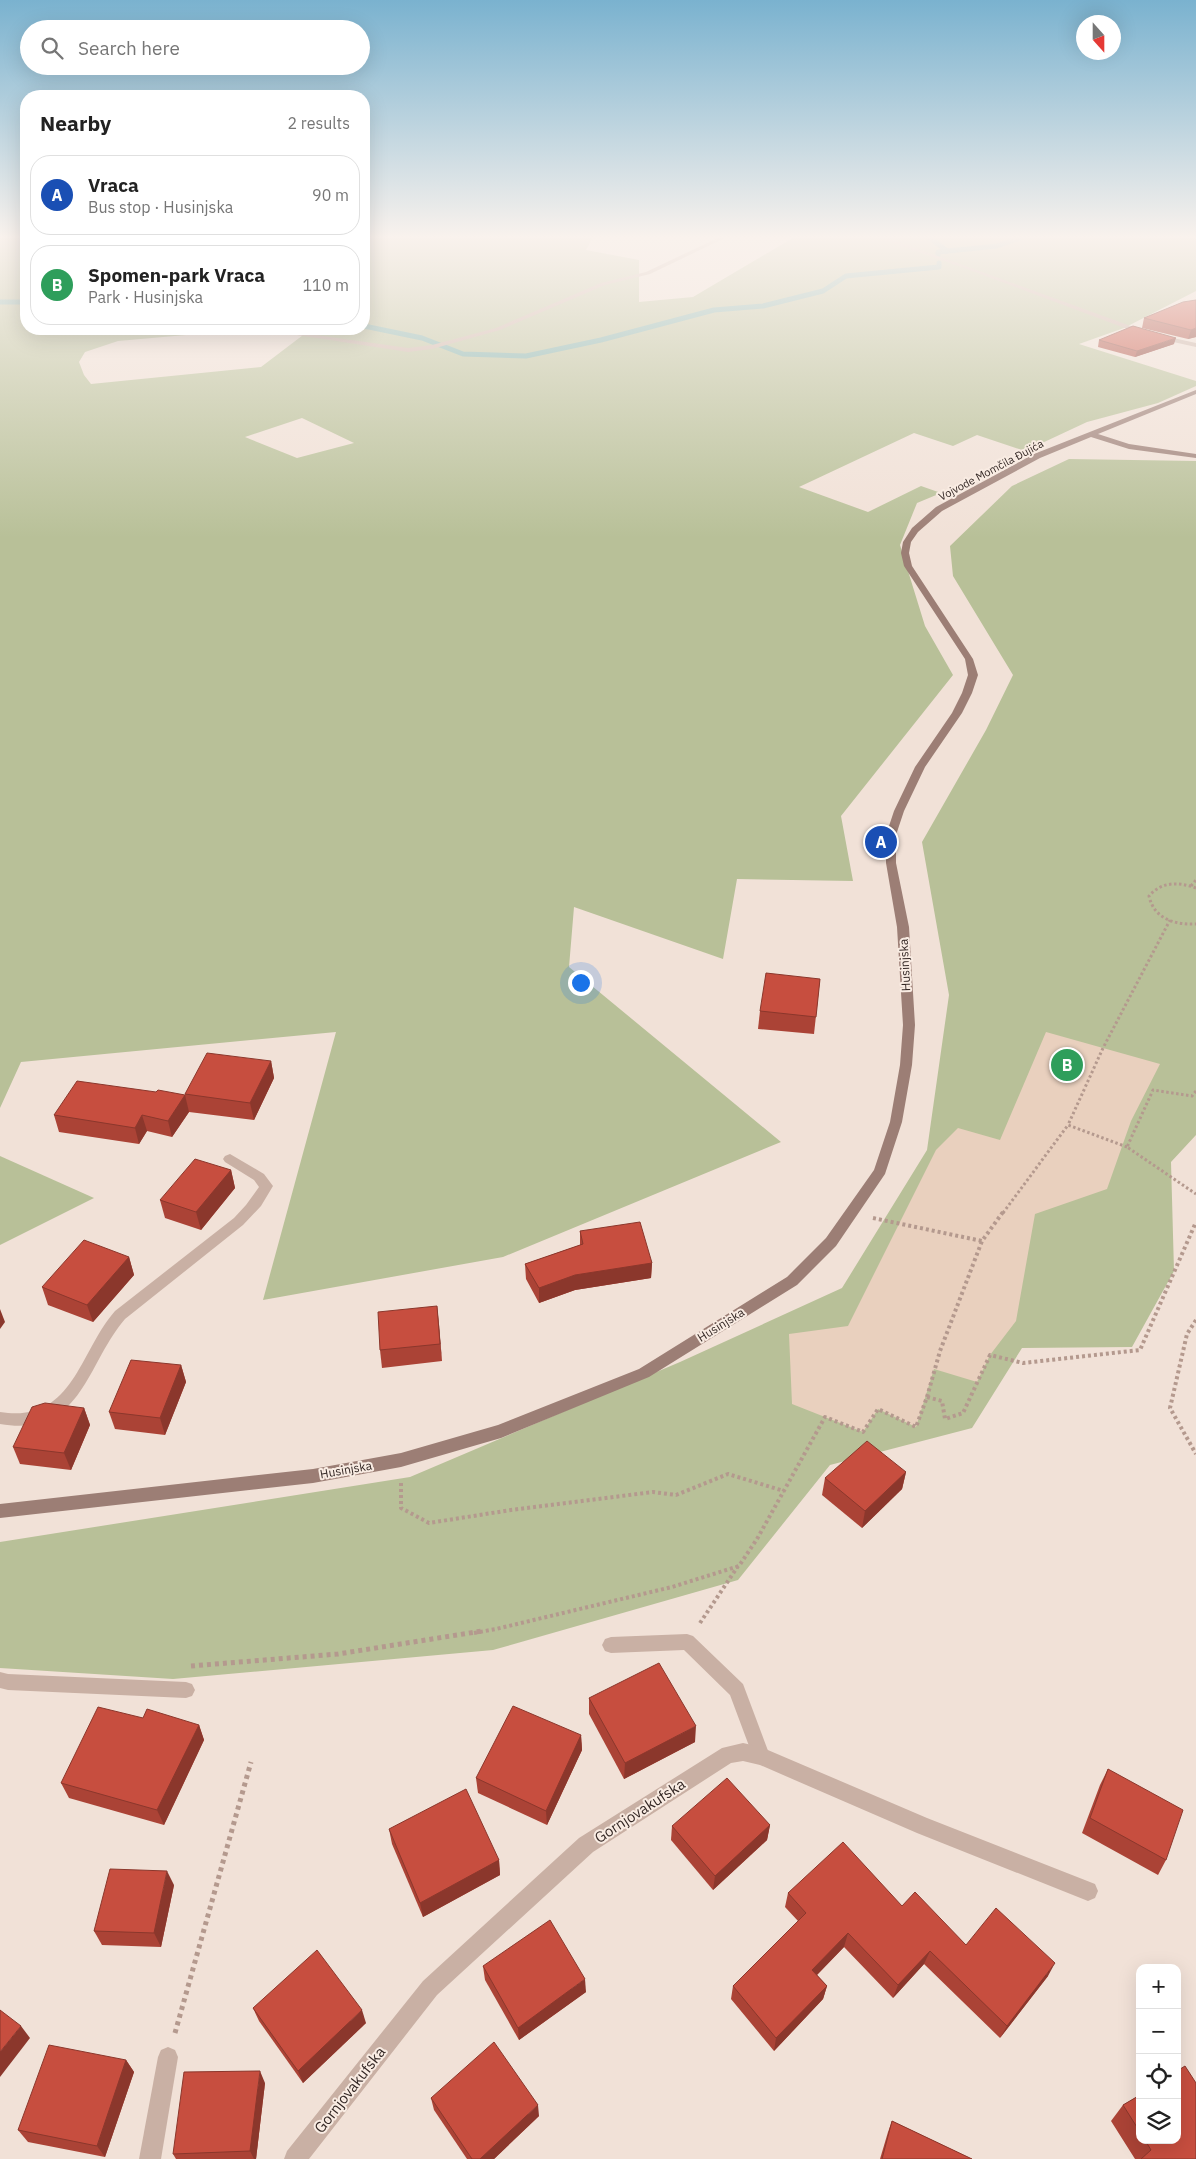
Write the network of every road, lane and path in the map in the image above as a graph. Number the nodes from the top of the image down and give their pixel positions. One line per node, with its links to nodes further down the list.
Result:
1 (308, 336): 2 (street)
2 (473, 336)
3 (1152, 336): 4 (street)
4 (1196, 345)
5 (1195, 394): 6 (main road, Vojvode Momčila Đujića)
6 (1091, 434): 7 (main road); 8 (main road, Vojvode Momčila Đujića)
7 (1196, 456)
8 (972, 668): 19 (main road, Husinjska)
9 (1196, 880): 10 (path)
10 (1191, 886): 11 (path); 12 (path)
11 (1196, 888)
12 (1170, 920): 13 (path); 15 (path)
13 (1196, 924)
14 (1196, 1091): 16 (path)
15 (1068, 1125): 16 (path); 21 (path)
16 (1126, 1147): 18 (path)
17 (230, 1159): 24 (street)
18 (1196, 1194)
19 (851, 1213): 21 (path); 26 (main road, Husinjska)
20 (1196, 1222): 23 (path)
21 (982, 1241): 23 (path)
22 (1196, 1320): 25 (path)
23 (927, 1397): 27 (path)
24 (0, 1418)
25 (1196, 1454)
26 (401, 1460): 27 (path); 28 (main road, Husinjska)
27 (784, 1491): 29 (path)
28 (0, 1511)
29 (738, 1566): 30 (path); 32 (path)
30 (687, 1642): 31 (street); 35 (street)
31 (611, 1645)
32 (189, 1666)
33 (0, 1680): 34 (street)
34 (186, 1690)
35 (762, 1756): 37 (street, Gornjovakufska); 40 (street, Gornjovakufska)
36 (251, 1762): 38 (path)
37 (1088, 1892)
38 (168, 2057): 39 (street)
39 (150, 2159)
40 (295, 2159)

